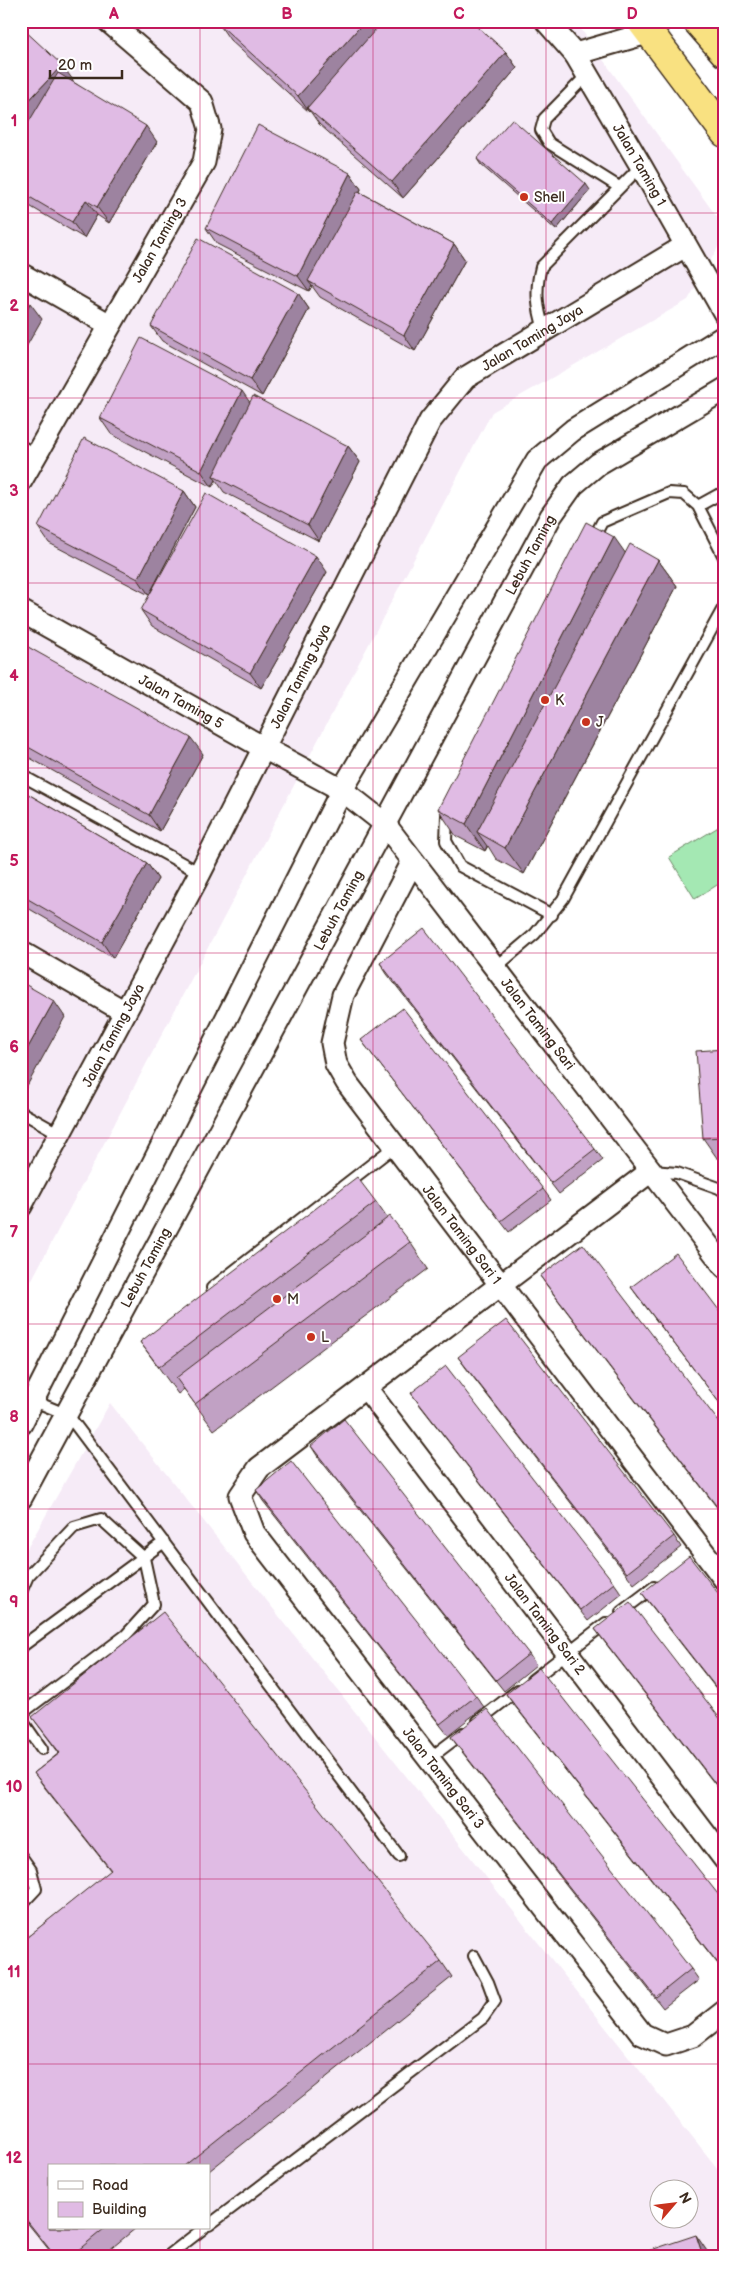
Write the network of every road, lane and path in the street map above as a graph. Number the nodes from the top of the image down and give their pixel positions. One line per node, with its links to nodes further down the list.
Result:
1 (108, 21): 14 (street, Jalan Taming 3)
2 (546, 21): 6 (street, Jalan Taming 1)
3 (697, 21): 5 (highway)
4 (646, 27): 6 (street); 8 (highway)
5 (725, 53)
6 (575, 54): 7 (street, Jalan Taming 1)
7 (587, 75): 9 (street, Jalan Taming 1); 10 (lane)
8 (725, 133)
9 (641, 166): 10 (lane); 11 (street, Jalan Taming 1)
10 (619, 187): 15 (lane)
11 (685, 246): 13 (street, Jalan Taming 1); 15 (street, Jalan Taming Jaya)
12 (21, 274): 14 (street)
13 (725, 314)
14 (110, 325): 18 (street, Jalan Taming 3)
15 (544, 329): 26 (street, Jalan Taming Jaya)
16 (725, 336): 28 (street)
17 (725, 388): 30 (street, Lebuh Taming)
18 (29, 450): 19 (street, Jalan Taming 3)
19 (21, 481)
20 (725, 494): 21 (lane)
21 (698, 506): 22 (lane); 23 (lane)
22 (589, 548)
23 (725, 560)
24 (725, 605): 33 (lane)
25 (21, 611): 26 (street, Jalan Taming 5)
26 (264, 748): 28 (street, Jalan Taming 5); 32 (street, Jalan Taming Jaya)
27 (21, 775): 32 (lane)
28 (342, 790): 30 (street, Jalan Taming Sari); 47 (street)
29 (456, 798): 33 (lane)
30 (384, 823): 31 (street, Jalan Taming Sari); 48 (street, Lebuh Taming)
31 (414, 861): 35 (street, Jalan Taming Sari); 39 (street, Jalan Taming Sari 1)
32 (200, 873): 36 (street, Jalan Taming Jaya)
33 (552, 915): 35 (lane)
34 (21, 952): 36 (street)
35 (495, 968): 40 (street, Jalan Taming Sari)
36 (125, 1012): 38 (street, Jalan Taming Jaya)
37 (21, 1112): 38 (lane)
38 (60, 1134): 42 (street, Jalan Taming Jaya)
39 (395, 1146): 44 (street, Jalan Taming Sari 1); 45 (lane)
40 (651, 1171): 41 (lane); 43 (street, Jalan Taming Sari); 44 (street)
41 (725, 1192)
42 (21, 1206)
43 (725, 1267)
44 (500, 1285): 46 (street); 53 (street, Jalan Taming Sari 1)
45 (202, 1295)
46 (366, 1388): 57 (street, Jalan Taming Sari 2); 61 (street, Jalan Taming Sari 3)
47 (34, 1401): 48 (lane); 49 (street)
48 (68, 1414): 50 (street, Lebuh Taming); 51 (lane)
49 (21, 1424)
50 (21, 1498)
51 (164, 1542): 52 (lane); 63 (lane)
52 (144, 1558): 55 (lane); 56 (lane); 58 (lane)
53 (722, 1570)
54 (662, 1580): 57 (lane)
55 (21, 1592)
56 (21, 1647)
57 (568, 1653): 61 (lane); 64 (street, Jalan Taming Sari 2)
58 (21, 1714)
59 (21, 1719): 60 (lane)
60 (42, 1750)
61 (430, 1758): 67 (street, Jalan Taming Sari 3)
62 (21, 1856): 65 (lane)
63 (399, 1856)
64 (725, 1860)
65 (21, 1905)
66 (474, 1956): 68 (lane)
67 (725, 2011)
68 (210, 2224)
69 (201, 2230): 70 (lane)
70 (168, 2256)

